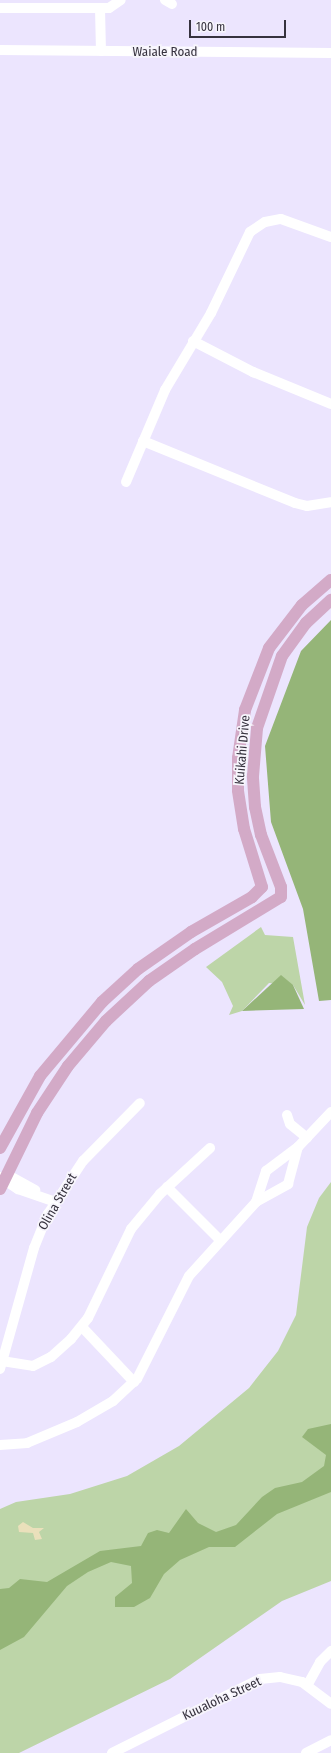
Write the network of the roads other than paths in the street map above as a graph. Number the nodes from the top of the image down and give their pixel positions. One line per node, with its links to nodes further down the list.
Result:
1 (121, 0): 3 (street)
2 (0, 8): 3 (street)
3 (100, 8): 5 (street)
4 (0, 50): 5 (street, Waiale Road)
5 (101, 51): 6 (street, Waiale Road)
6 (331, 53)
7 (331, 237): 8 (street)
8 (193, 341): 9 (street); 10 (street)
9 (331, 404)
10 (143, 441): 11 (street); 12 (street)
11 (126, 482)
12 (331, 502)
13 (331, 580): 20 (main road, Kuikahi Drive)
14 (331, 600): 22 (main road, Kuikahi Drive)
15 (140, 1103): 24 (street, Olina Street)
16 (331, 1112): 18 (street)
17 (286, 1114): 18 (street)
18 (307, 1138): 19 (street)
19 (298, 1147): 25 (street); 25 (street)
20 (0, 1148)
21 (210, 1148): 23 (street)
22 (1, 1181): 24 (street)
23 (167, 1188): 26 (street); 27 (street)
24 (52, 1201): 28 (street, Olina Street)
25 (256, 1202): 26 (street)
26 (221, 1241): 29 (street)
27 (82, 1327): 28 (street); 29 (street)
28 (1, 1365)
29 (134, 1382): 30 (street)
30 (0, 1445)
31 (331, 1651): 32 (street)
32 (308, 1684): 33 (street, Kuualoha Street); 35 (street, Kuualoha Street)
33 (331, 1704)
34 (331, 1740): 36 (street)
35 (112, 1753)
36 (306, 1753)

